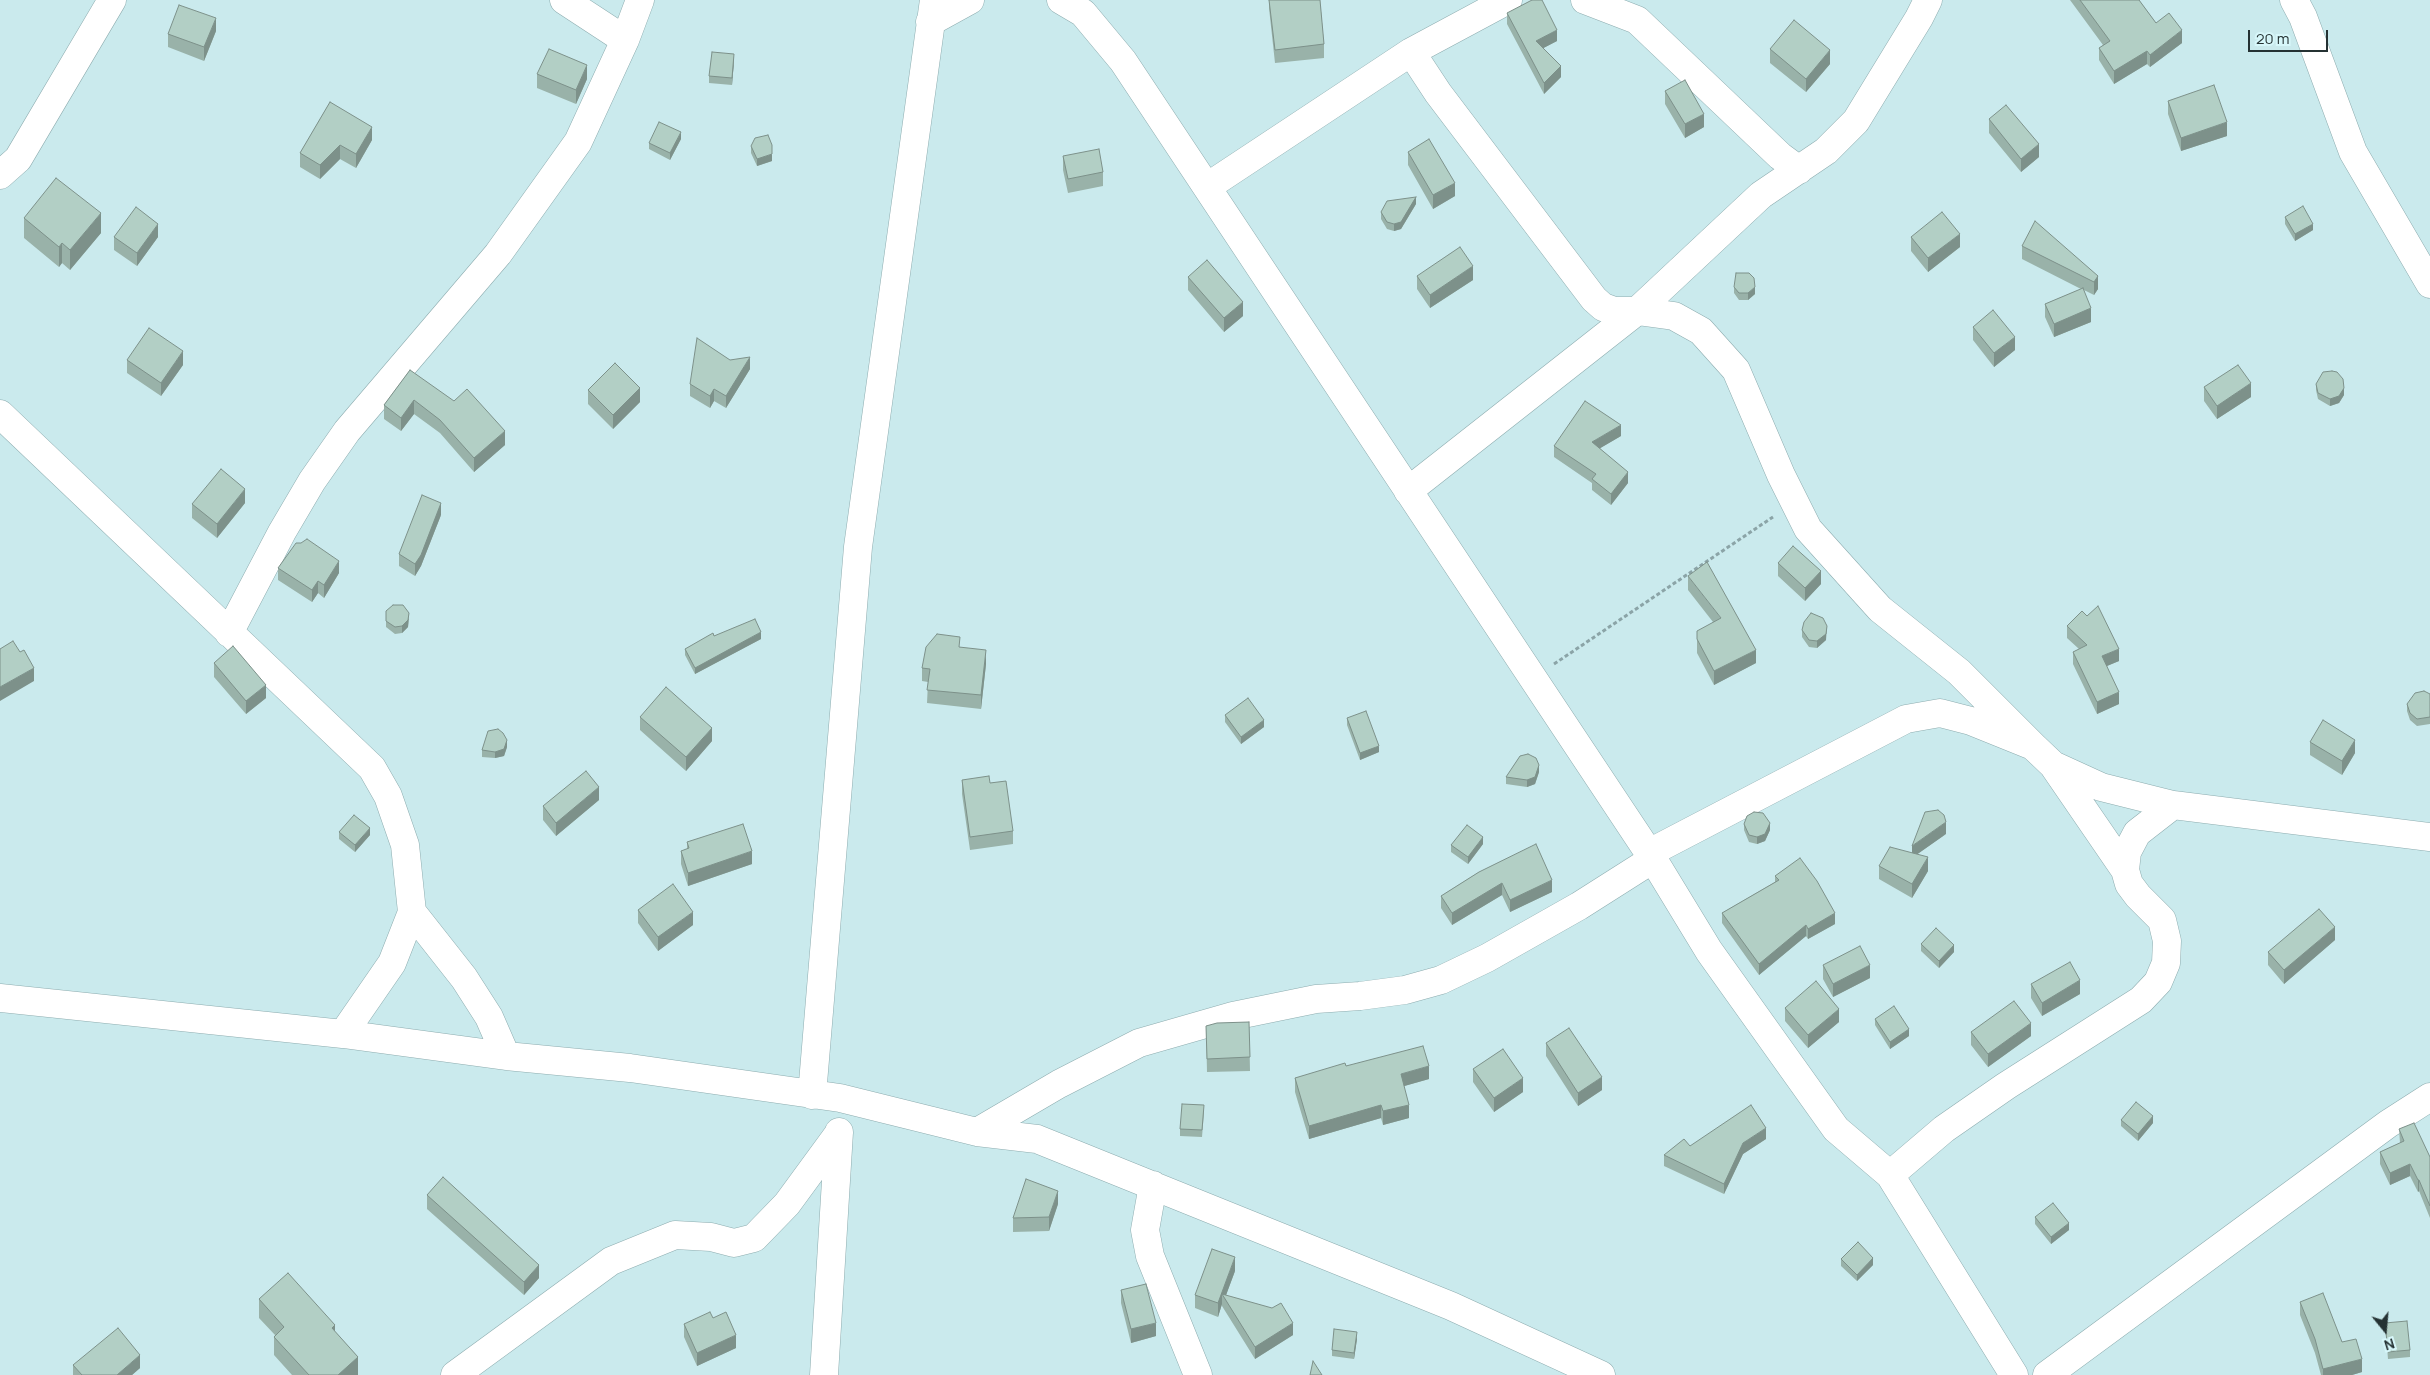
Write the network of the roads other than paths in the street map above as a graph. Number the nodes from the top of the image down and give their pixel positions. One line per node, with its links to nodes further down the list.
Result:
1 (112, 0): 14 (street)
2 (564, 0): 11 (street)
3 (640, 0): 11 (street)
4 (970, 0): 10 (street)
5 (1061, 0): 15 (street)
6 (1508, 0): 12 (street)
7 (1585, 0): 13 (street)
8 (1928, 0): 13 (street)
9 (2294, 0): 16 (street)
10 (932, 11): 31 (street)
11 (625, 40): 20 (street)
12 (1411, 52): 15 (street); 17 (street)
13 (1799, 170): 17 (street)
14 (0, 175)
15 (1207, 187): 19 (street)
16 (2430, 284)
17 (1637, 310): 19 (street); 21 (street)
18 (0, 414): 20 (street)
19 (1408, 491): 25 (street)
20 (230, 633): 27 (street)
21 (2033, 746): 22 (street); 25 (street)
22 (2053, 765): 23 (street); 26 (street)
23 (2173, 805): 24 (street); 26 (street)
24 (2430, 837)
25 (1651, 856): 34 (street); 36 (street)
26 (2125, 870): 36 (street)
27 (412, 912): 29 (street); 30 (street)
28 (0, 998): 29 (street)
29 (343, 1034): 30 (street)
30 (506, 1056): 31 (street)
31 (812, 1095): 33 (street)
32 (2430, 1097): 43 (street)
33 (840, 1098): 34 (street); 35 (street)
34 (977, 1132): 37 (street)
35 (839, 1133): 38 (street); 39 (street)
36 (1890, 1176): 42 (street)
37 (1153, 1185): 40 (street); 41 (street)
38 (455, 1375)
39 (824, 1375)
40 (1198, 1375)
41 (1601, 1375)
42 (2014, 1375)
43 (2047, 1375)

